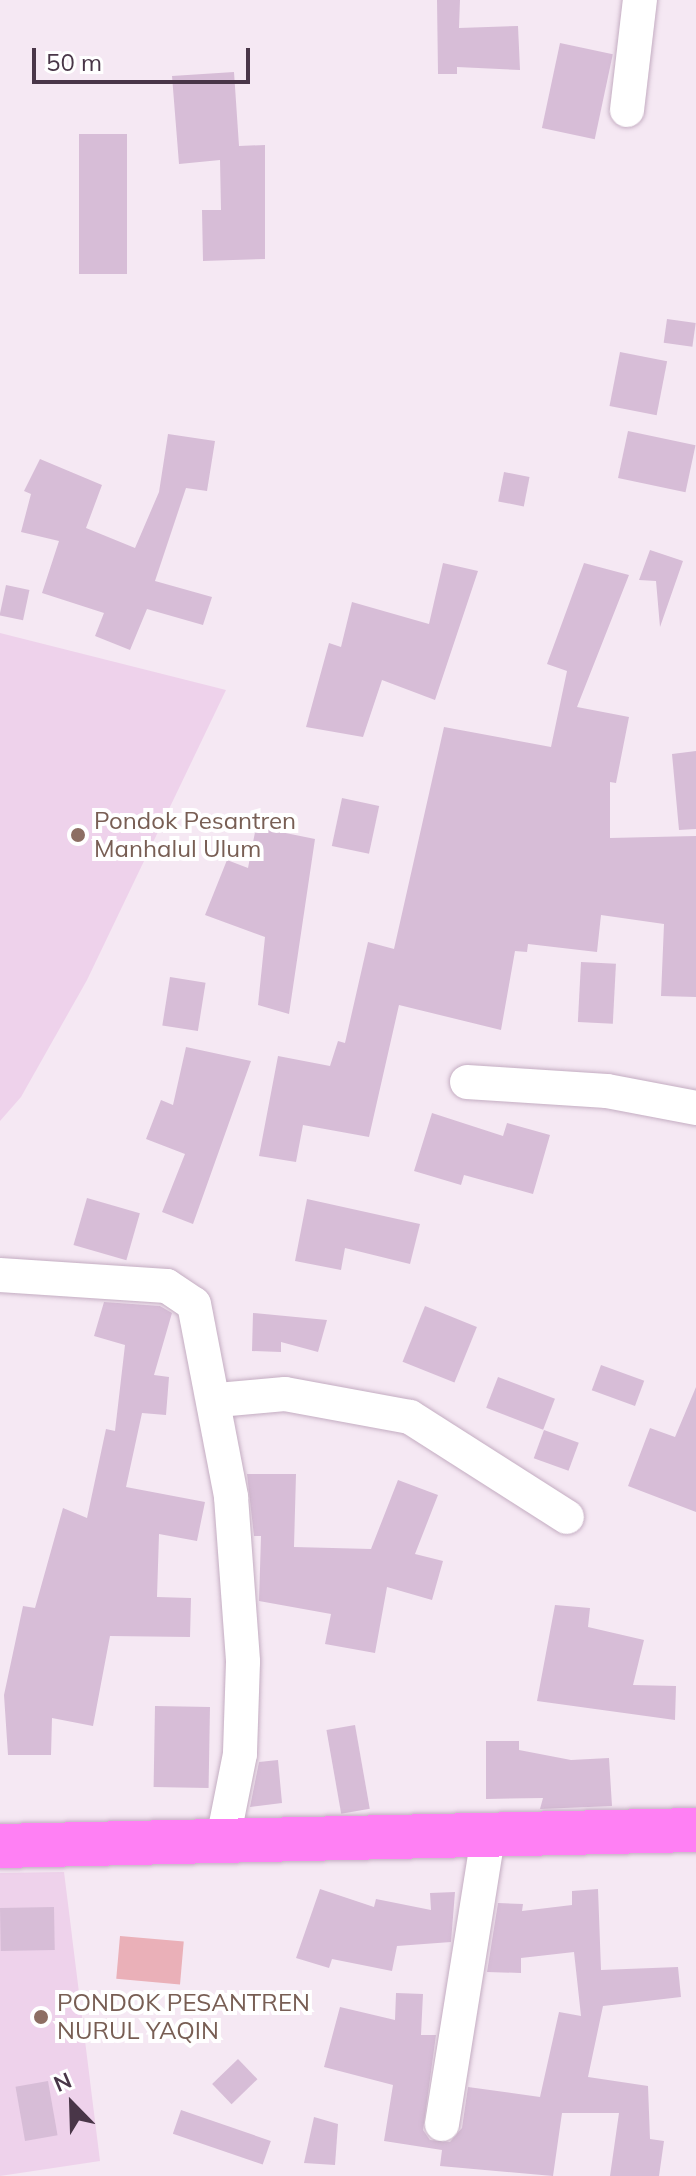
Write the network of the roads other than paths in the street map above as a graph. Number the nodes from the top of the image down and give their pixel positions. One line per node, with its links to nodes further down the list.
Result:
1 (640, 0): 2 (street)
2 (627, 110)
3 (467, 1082): 4 (street)
4 (696, 1108)
5 (0, 1275): 6 (street)
6 (218, 1400): 7 (street); 9 (street)
7 (567, 1517)
8 (696, 1830): 9 (highway)
9 (222, 1844): 10 (highway)
10 (0, 1846)
11 (696, 1847): 12 (highway)
12 (486, 1850): 13 (highway); 14 (street)
13 (0, 1859)
14 (442, 2124)

